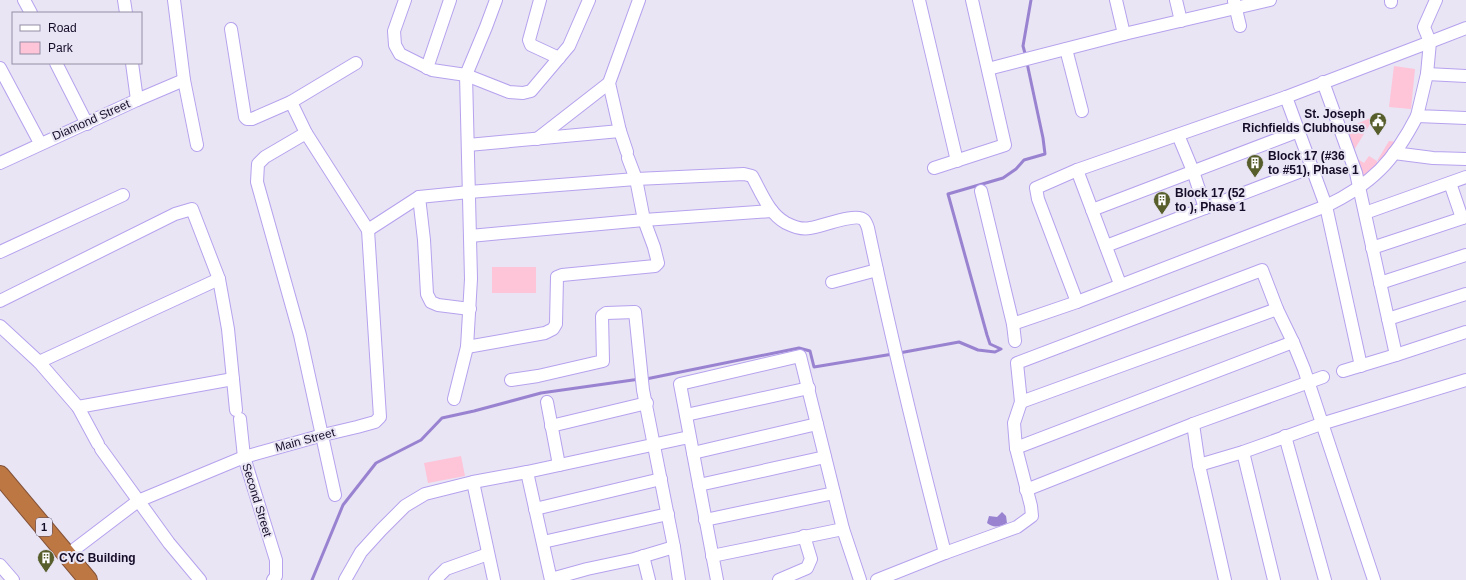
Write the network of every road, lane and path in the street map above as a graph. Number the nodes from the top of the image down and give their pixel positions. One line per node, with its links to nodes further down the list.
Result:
1 (24, 0): 17 (street)
2 (124, 0): 18 (street)
3 (174, 0): 38 (street)
4 (405, 0): 33 (street)
5 (450, 0): 33 (street)
6 (496, 0): 36 (street)
7 (540, 0): 28 (street)
8 (588, 0): 28 (street)
9 (639, 0): 40 (street)
10 (919, 0): 58 (street)
11 (972, 0): 34 (street)
12 (1116, 0): 23 (street)
13 (1176, 0): 19 (street)
14 (1270, 0): 16 (street)
15 (1436, 0): 26 (street)
16 (1235, 4): 19 (street); 20 (street)
17 (30, 12)
18 (126, 12)
19 (1181, 21): 23 (street)
20 (1240, 26)
21 (1466, 28): 24 (street)
22 (231, 29): 43 (street)
23 (1124, 34): 27 (street)
24 (1446, 36): 25 (street); 26 (street)
25 (1466, 36)
26 (1430, 42): 35 (street); 39 (street)
27 (1066, 49): 34 (street); 44 (street)
28 (559, 58): 36 (street)
29 (356, 63): 43 (street)
30 (57, 64): 47 (street)
31 (132, 64): 42 (street)
32 (0, 68): 53 (street)
33 (427, 68): 36 (street)
34 (988, 69): 58 (street)
35 (1427, 74): 37 (street); 45 (street)
36 (466, 75): 55 (street)
37 (1466, 76)
38 (184, 80): 42 (street, Diamond Street); 54 (street)
39 (1324, 82): 41 (street); 67 (street)
40 (609, 83): 49 (street); 52 (street)
41 (1286, 97): 48 (street); 51 (street)
42 (137, 100): 47 (street, Diamond Street)
43 (291, 102): 50 (street)
44 (1082, 111)
45 (1416, 116): 46 (street); 56 (street)
46 (1466, 118)
47 (87, 124): 53 (street, Diamond Street)
48 (1299, 131): 60 (street); 63 (street)
49 (620, 132): 52 (street); 65 (street)
50 (306, 133): 79 (street); 122 (street)
51 (1178, 134): 62 (street); 63 (street)
52 (537, 139): 55 (street)
53 (40, 143): 59 (street, Diamond Street)
54 (197, 145)
55 (468, 145): 69 (street)
56 (1394, 153): 57 (street); 67 (street)
57 (1466, 159)
58 (957, 161): 61 (street)
59 (0, 163)
60 (1312, 167): 72 (street); 73 (street)
61 (934, 168)
62 (1077, 170): 74 (street); 92 (street)
63 (1193, 171): 73 (street); 74 (street)
64 (1466, 177): 66 (street)
65 (636, 179): 69 (street); 75 (street); 78 (street)
66 (1450, 183): 76 (street); 77 (street)
67 (1359, 187): 72 (street); 76 (street)
68 (980, 191): 96 (street)
69 (469, 192): 71 (street); 80 (street)
70 (123, 195): 83 (street)
71 (419, 197): 79 (street); 93 (street)
72 (1326, 206): 89 (street); 104 (street)
73 (1204, 208): 81 (street)
74 (1092, 210): 81 (street)
75 (772, 211): 78 (street); 85 (street)
76 (1365, 213): 82 (street)
77 (1464, 218): 82 (street)
78 (644, 220): 80 (street); 101 (street)
79 (368, 230): 122 (street, Main Street)
80 (470, 236): 93 (street)
81 (1106, 246): 89 (street)
82 (1372, 248): 88 (street)
83 (0, 252)
84 (1465, 258): 88 (street)
85 (877, 270): 87 (street); 149 (street)
86 (219, 280): 91 (street, Second Street); 103 (street); 107 (street, Second Street)
87 (832, 282)
88 (1380, 283): 95 (street)
89 (1120, 284): 92 (street)
90 (1466, 294): 95 (street)
91 (0, 301)
92 (1077, 302): 96 (street)
93 (470, 309): 101 (street)
94 (1277, 309): 100 (street); 114 (street); 114 (street)
95 (1388, 319): 102 (street)
96 (1013, 324): 99 (street)
97 (0, 326): 103 (street)
98 (1466, 332): 102 (street)
99 (1015, 341)
100 (1293, 342): 110 (street); 126 (street)
101 (467, 347): 112 (street)
102 (1396, 355): 104 (street)
103 (39, 362): 116 (street)
104 (1361, 366): 105 (street)
105 (1343, 371)
106 (1323, 377): 110 (street)
107 (233, 378): 116 (street); 129 (street, Second Street)
108 (511, 380): 115 (street)
109 (1466, 380): 120 (street)
110 (1308, 382): 119 (street); 120 (street)
111 (809, 388): 117 (street); 117 (street); 118 (street)
112 (454, 399)
113 (547, 402): 121 (street)
114 (1021, 402): 126 (street)
115 (647, 403): 121 (street); 125 (street)
116 (78, 407): 141 (street)
117 (686, 415): 124 (street)
118 (817, 424): 128 (street); 130 (street)
119 (1193, 424): 132 (street); 138 (street)
120 (1321, 424): 123 (street); 173 (street)
121 (551, 426): 131 (street)
122 (322, 435): 129 (street, Main Street); 140 (street)
123 (1285, 436): 127 (street); 172 (street)
124 (689, 437): 125 (street); 128 (street)
125 (655, 444): 131 (street); 135 (street)
126 (1016, 448): 138 (street)
127 (1243, 452): 132 (street); 171 (street)
128 (693, 453): 137 (street)
129 (244, 457): 141 (street, Main Street); 159 (street, Second Street)
130 (825, 457): 137 (street); 139 (street)
131 (558, 465): 133 (street)
132 (1199, 465): 170 (street)
133 (527, 472): 136 (street); 142 (street)
134 (0, 475): 151 (highway, 1)
135 (661, 479): 142 (street); 143 (street)
136 (473, 482): 150 (street); 160 (street)
137 (699, 485): 144 (street)
138 (1026, 490): 149 (street)
139 (834, 493): 144 (street); 145 (street)
140 (335, 495)
141 (138, 501): 151 (street, Main Street); 158 (street)
142 (535, 509): 147 (street)
143 (668, 514): 147 (street); 148 (street)
144 (705, 520): 153 (street)
145 (843, 529): 146 (street); 168 (street)
146 (804, 536): 153 (street); 167 (street)
147 (543, 542): 163 (street)
148 (674, 547): 152 (street); 165 (street)
149 (945, 553): 169 (street)
150 (488, 554): 161 (street); 162 (street)
151 (67, 555): 157 (highway, 1)
152 (643, 556): 155 (street); 164 (street)
153 (712, 556): 166 (street)
154 (0, 565): 156 (street)
155 (588, 574): 163 (street)
156 (13, 580)
157 (88, 580)
158 (200, 580)
159 (273, 580)
160 (345, 580)
161 (435, 580)
162 (494, 580)
163 (551, 580)
164 (649, 580)
165 (679, 580)
166 (717, 580)
167 (779, 580)
168 (860, 580)
169 (876, 580)
170 (1224, 580)
171 (1274, 580)
172 (1325, 580)
173 (1374, 580)

